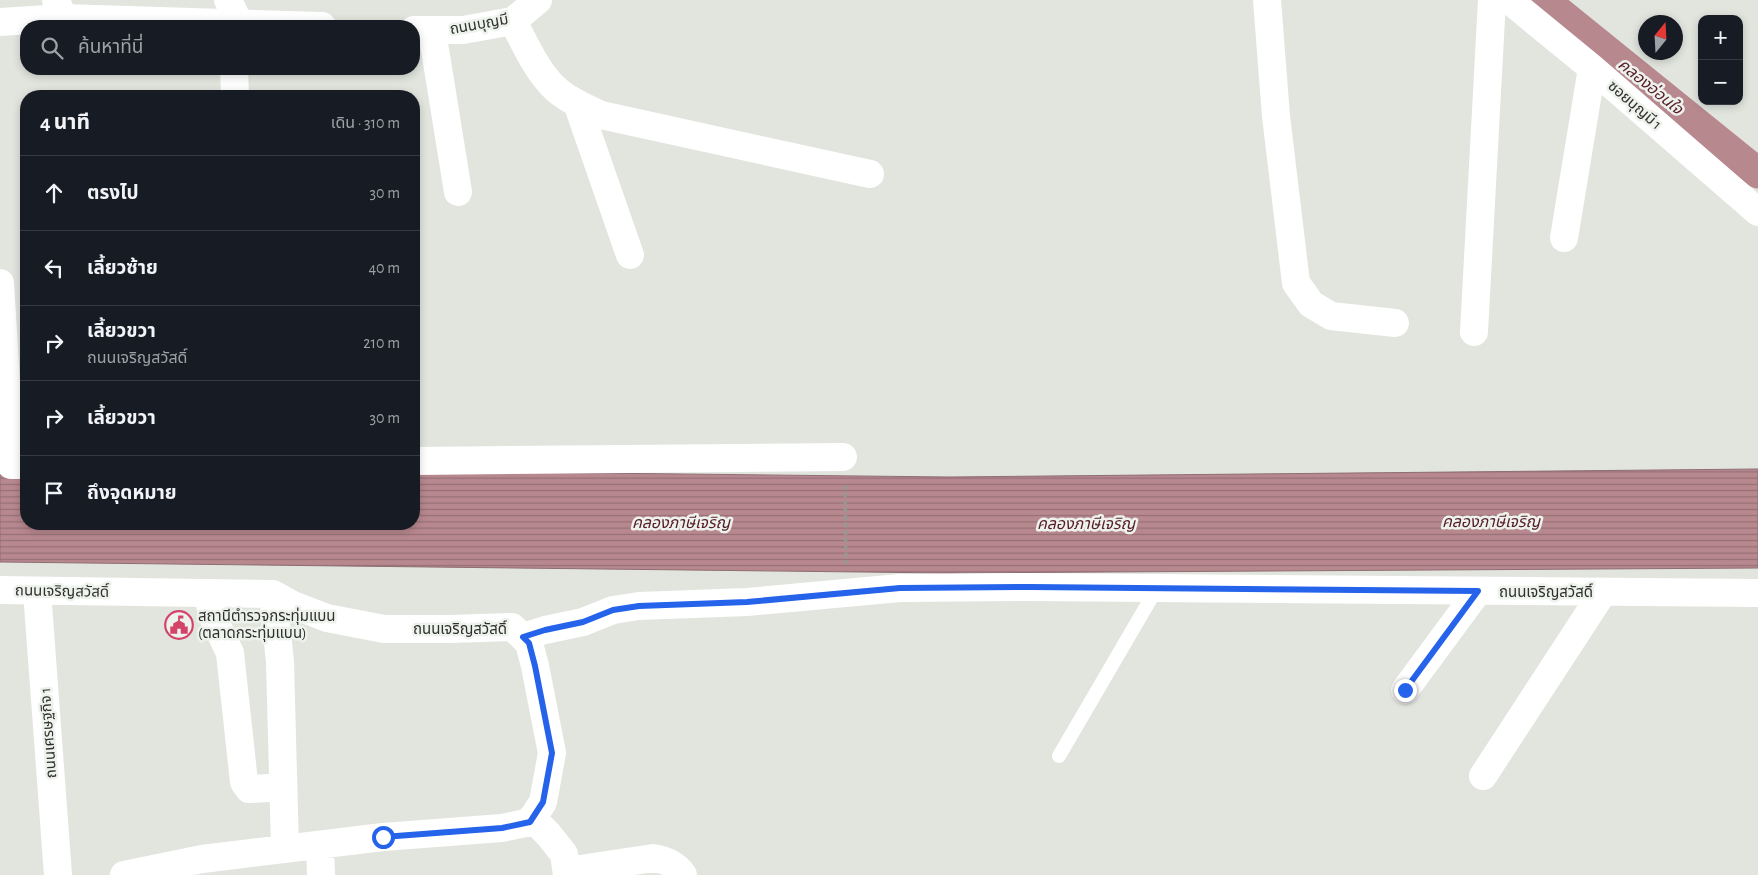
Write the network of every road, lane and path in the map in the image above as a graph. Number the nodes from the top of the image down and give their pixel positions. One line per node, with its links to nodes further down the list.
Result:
1 (538, 0): 8 (street, ถนนบุญมี)
2 (1267, 0): 21 (street)
3 (1492, 0): 22 (street)
4 (1510, 0): 11 (street, ซอยบุญมี 1)
5 (59, 9): 6 (street); 9 (street)
6 (233, 18): 7 (street)
7 (255, 20)
8 (513, 20): 10 (street, ถนนบุญมี); 14 (street)
9 (0, 22)
10 (423, 30): 16 (street)
11 (1592, 68): 17 (street, ซอยบุญมี 1); 18 (street)
12 (234, 75): 13 (street)
13 (235, 90)
14 (577, 103): 15 (street); 19 (street)
15 (870, 174)
16 (458, 192)
17 (1758, 212)
18 (1564, 238)
19 (630, 255)
20 (0, 283): 23 (street)
21 (1395, 323)
22 (1474, 332)
23 (4, 417): 25 (street)
24 (420, 461): 26 (street)
25 (20, 465)
26 (844, 469): 27 (path)
27 (846, 568)
28 (1157, 588): 31 (street, ถนนเจริญสวัสดิ์); 36 (street, ถนนเจริญสวัสดิ์); 38 (lane)
29 (0, 590): 30 (street, ถนนเจริญสวัสดิ์)
30 (37, 591): 33 (street, ถนนเจริญสวัสดิ์); 45 (street, ถนนเศรษฐกิจ 1)
31 (1478, 591): 32 (street, ถนนเจริญสวัสดิ์); 37 (street)
32 (1603, 592): 34 (street, ถนนเจริญสวัสดิ์); 39 (street)
33 (208, 593): 35 (street, ถนนเจริญสวัสดิ์); 40 (street)
34 (1758, 593)
35 (273, 594): 36 (street, ถนนเจริญสวัสดิ์); 43 (street)
36 (523, 637): 41 (street)
37 (1405, 690)
38 (1059, 756)
39 (1483, 776)
40 (269, 788)
41 (532, 818): 42 (street); 44 (street)
42 (320, 845): 43 (street); 47 (street)
43 (285, 849): 46 (street)
44 (567, 873): 48 (street)
45 (58, 875)
46 (124, 875)
47 (321, 875)
48 (683, 875)

